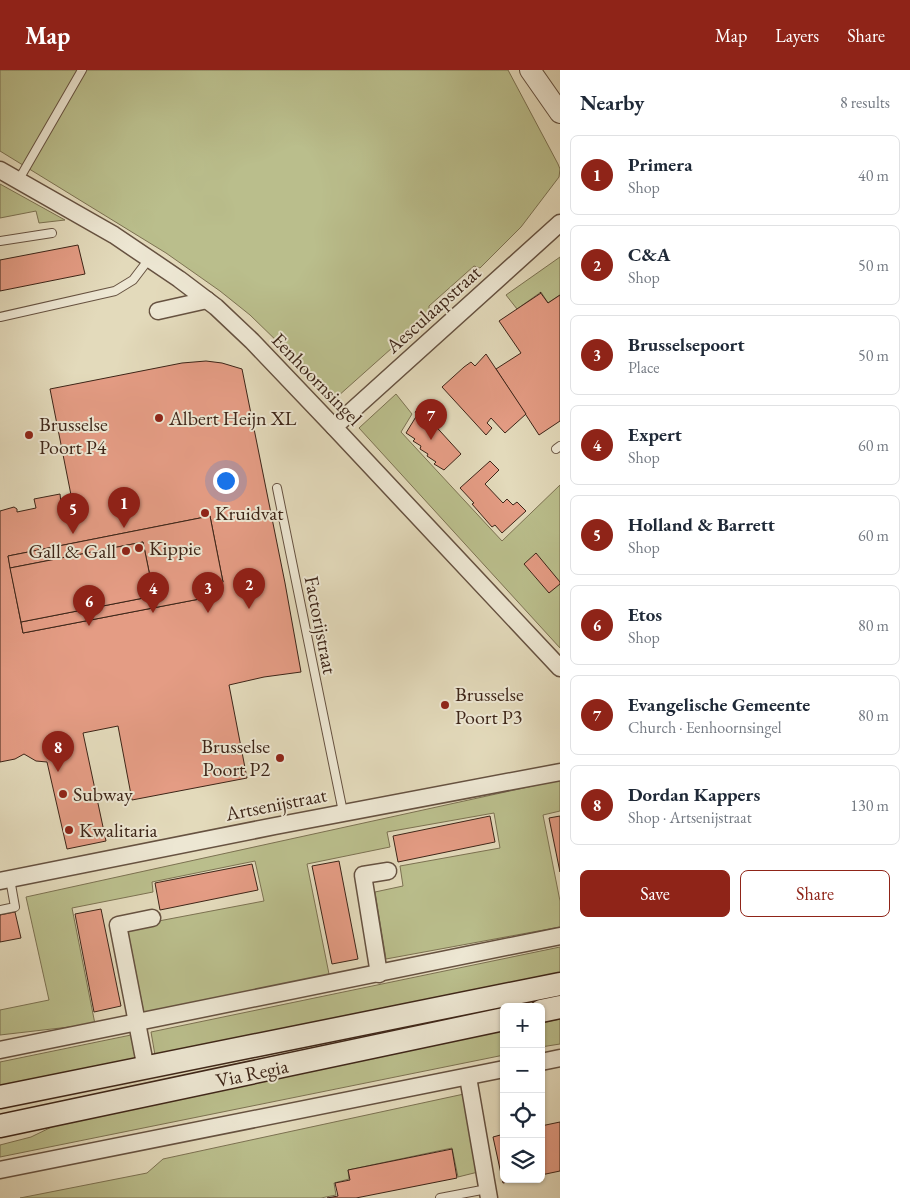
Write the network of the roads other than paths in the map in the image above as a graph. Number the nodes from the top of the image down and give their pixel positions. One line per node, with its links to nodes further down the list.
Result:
1 (82, 70): 5 (lane)
2 (530, 70): 3 (street)
3 (560, 113)
4 (0, 170): 5 (street, Eenhoornsingel)
5 (18, 181): 9 (street, Eenhoornsingel)
6 (560, 223): 13 (street, Aesculaapstraat)
7 (52, 233): 8 (lane)
8 (0, 241)
9 (149, 258): 10 (street, Eenhoornsingel); 12 (lane)
10 (207, 300): 11 (street); 13 (street, Eenhoornsingel)
11 (158, 311)
12 (0, 316)
13 (334, 427): 15 (street, Eenhoornsingel)
14 (277, 488): 17 (lane, Factorijstraat)
15 (560, 668)
16 (560, 772): 17 (street, Artsenijstraat)
17 (343, 812): 19 (street, Artsenijstraat)
18 (388, 871): 23 (street)
19 (5, 880): 20 (lane)
20 (0, 910)
21 (152, 918): 28 (street)
22 (560, 936): 23 (street)
23 (379, 974): 28 (street)
24 (560, 984): 32 (main road, Via Regia)
25 (560, 1008): 26 (main road)
26 (545, 1010)
27 (500, 1020): 36 (main road, Via Regia)
28 (137, 1021): 29 (street); 32 (street)
29 (0, 1050)
30 (560, 1058): 31 (street)
31 (545, 1061)
32 (146, 1069): 35 (main road, Via Regia)
33 (500, 1070): 34 (street)
34 (468, 1076): 37 (street); 38 (street)
35 (2, 1096)
36 (0, 1126)
37 (0, 1170)
38 (488, 1194): 39 (lane)
39 (440, 1198)

